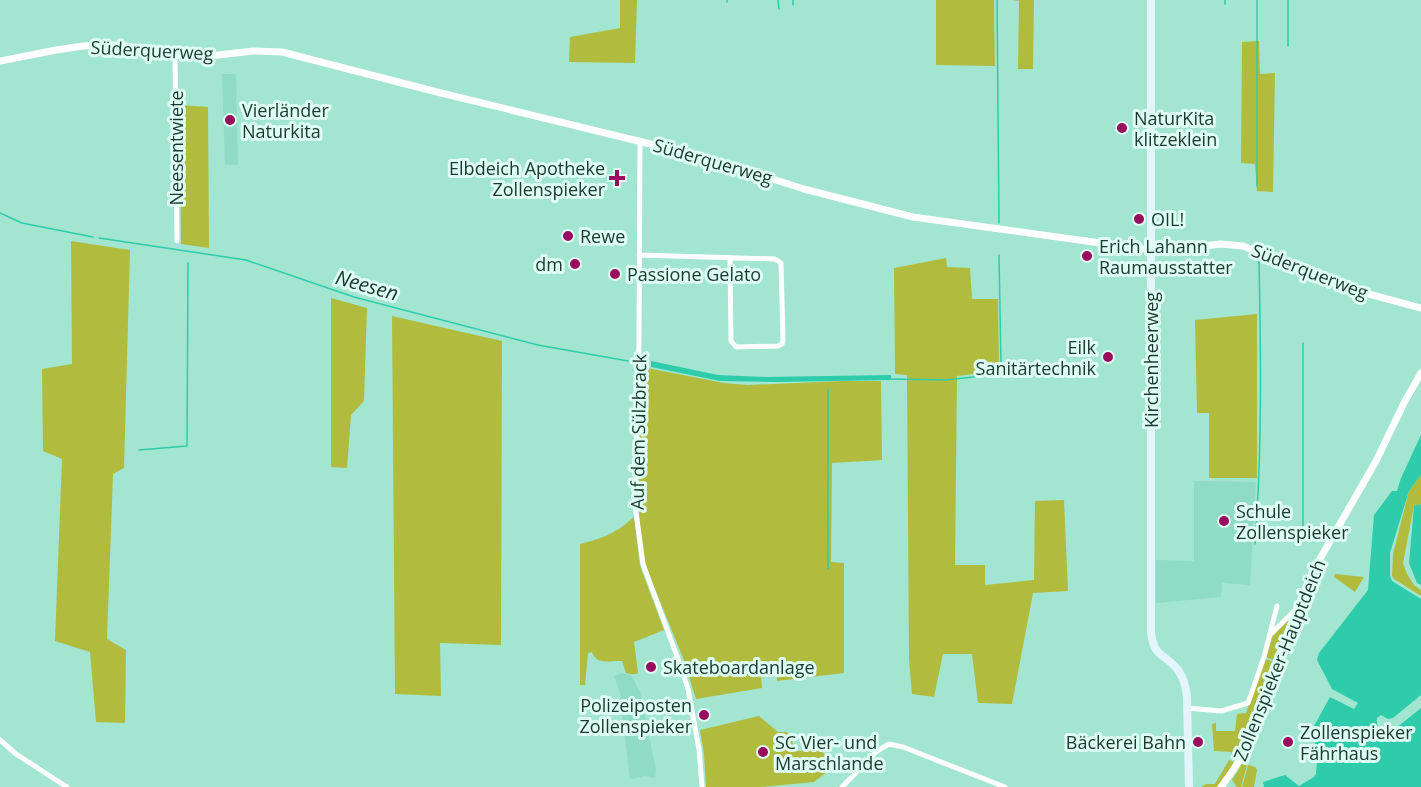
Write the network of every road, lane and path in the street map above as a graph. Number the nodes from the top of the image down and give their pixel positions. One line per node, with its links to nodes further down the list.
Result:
1 (1151, 0): 6 (main road, Kirchenheerweg)
2 (176, 55): 3 (street, Süderquerweg); 4 (street, Süderquerweg); 5 (street, Neesentwiete)
3 (0, 61)
4 (640, 140): 6 (street, Süderquerweg); 7 (street, Auf dem Sülzbrack)
5 (177, 241)
6 (1151, 250): 9 (street, Süderquerweg); 14 (main road, Kirchenheerweg)
7 (639, 255): 8 (street); 17 (street, Auf dem Sülzbrack)
8 (730, 258): 8 (street)
9 (1421, 308)
10 (1421, 373): 12 (street, Zollenspieker-Hauptdeich)
11 (1277, 606): 13 (street)
12 (1297, 608): 13 (street); 21 (street, Zollenspieker-Hauptdeich)
13 (1271, 634): 14 (street)
14 (1187, 708): 20 (main road, Kirchenheerweg)
15 (0, 740): 16 (street)
16 (67, 787)
17 (702, 787)
18 (842, 787): 19 (street)
19 (1005, 787)
20 (1189, 787)
21 (1221, 787)

